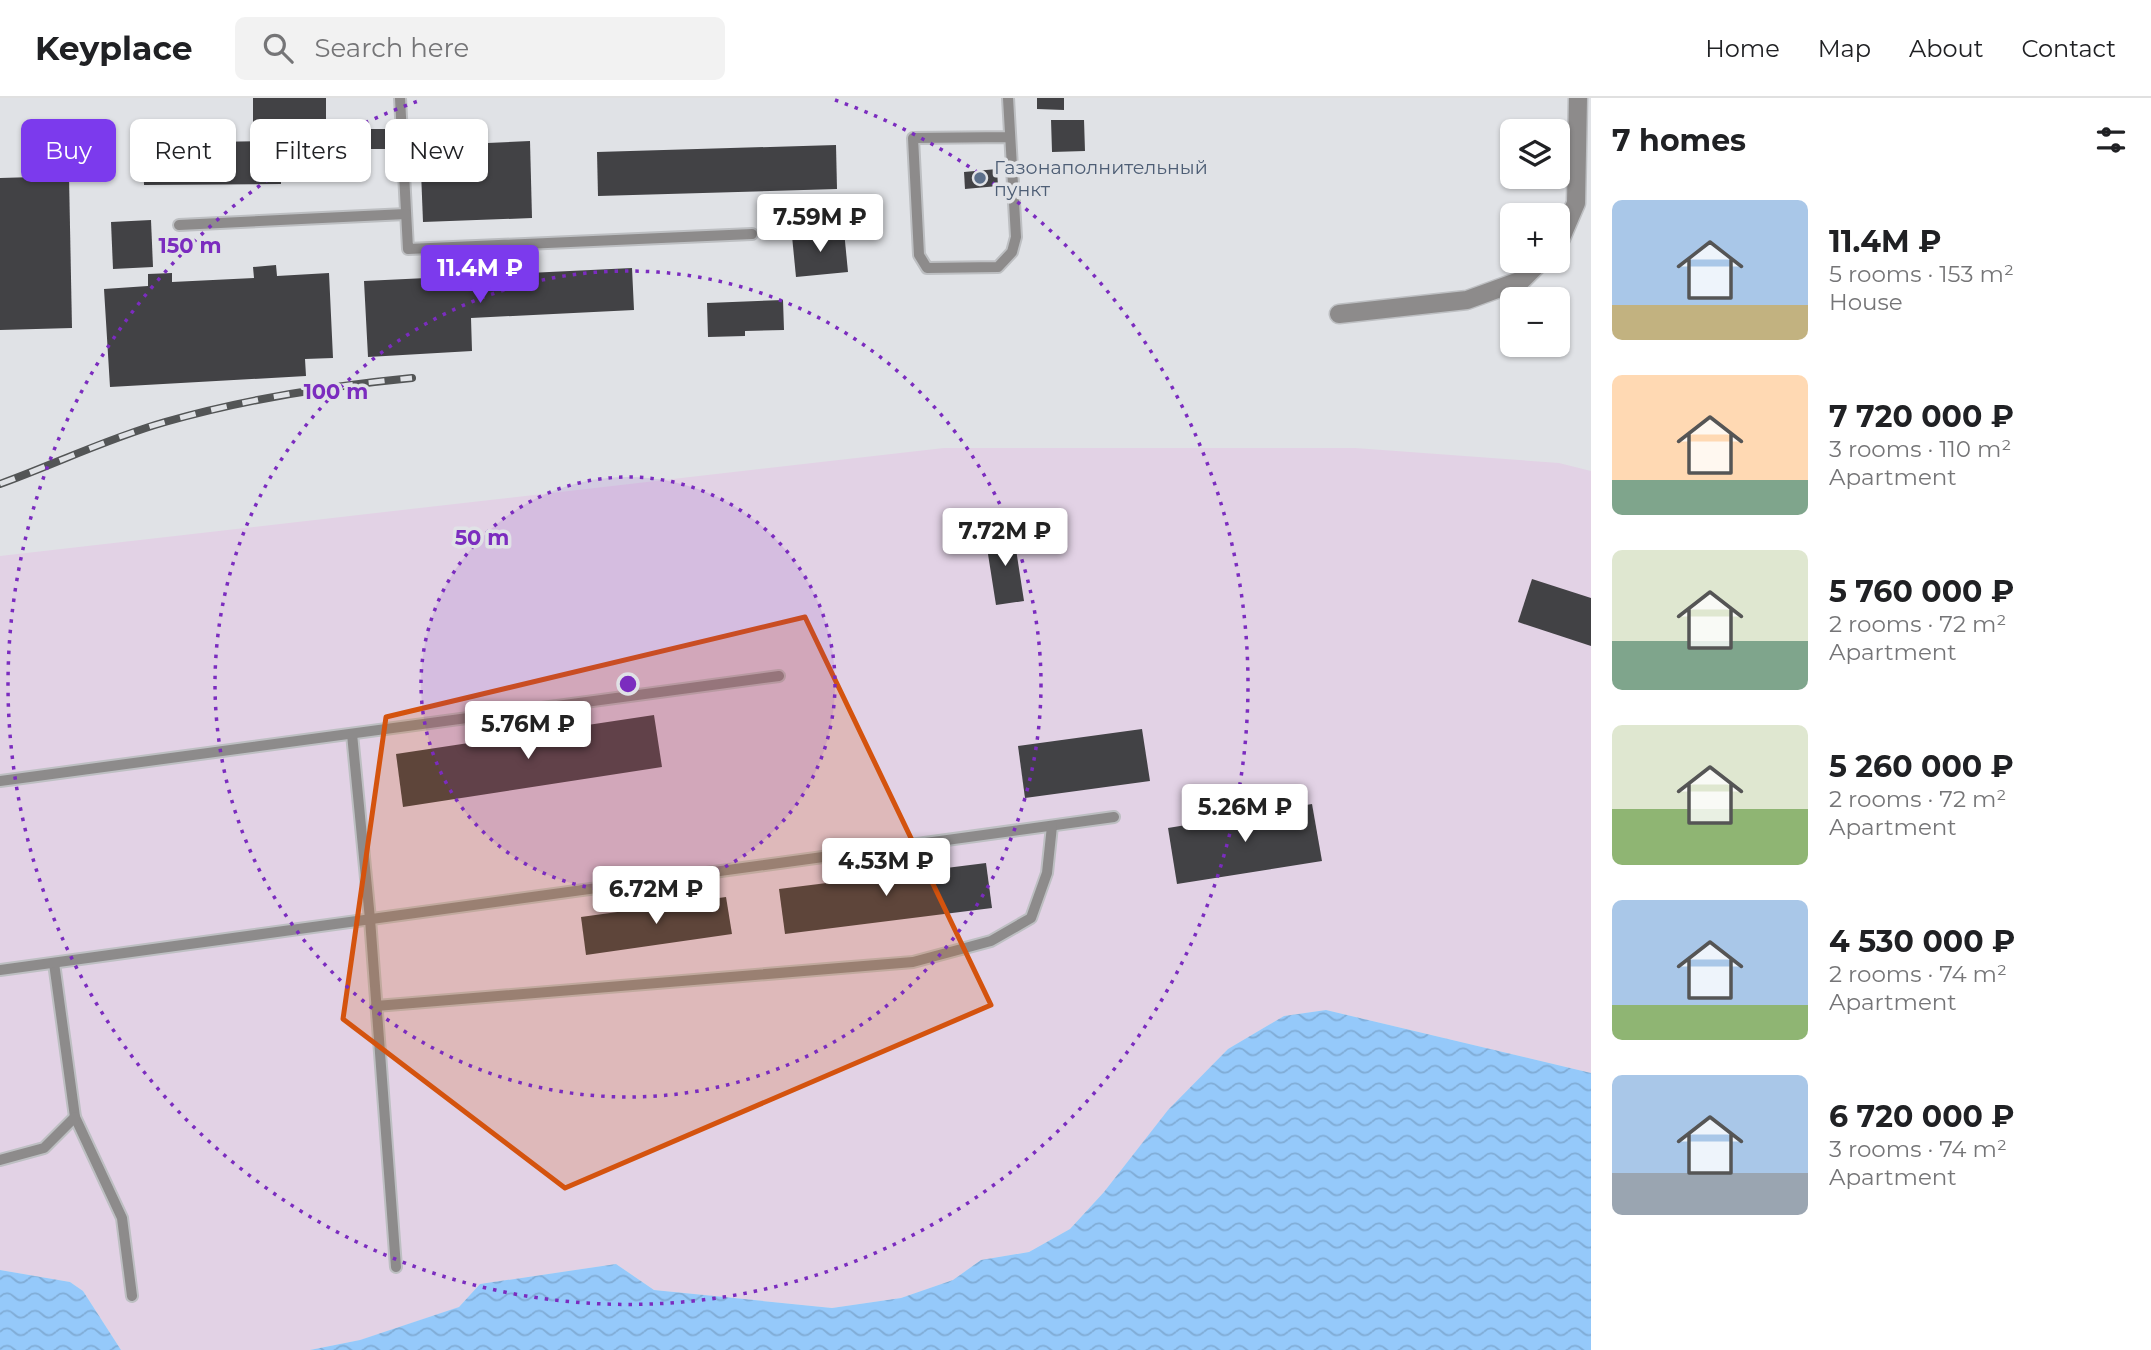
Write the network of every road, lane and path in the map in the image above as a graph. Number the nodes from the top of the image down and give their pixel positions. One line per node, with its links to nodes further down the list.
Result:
1 (400, 98): 5 (lane)
2 (1008, 98): 4 (lane)
3 (1578, 98): 6 (street)
4 (1010, 137): 4 (lane)
5 (406, 214): 7 (lane); 8 (lane)
6 (1570, 217)
7 (179, 225)
8 (752, 234)
9 (1529, 273): 10 (street)
10 (1339, 314)
11 (779, 676): 12 (lane)
12 (352, 734): 13 (lane); 16 (lane)
13 (0, 781)
14 (1114, 817): 15 (lane)
15 (1052, 826): 16 (lane); 19 (lane)
16 (370, 919): 17 (lane); 19 (lane)
17 (54, 963): 18 (lane); 20 (lane)
18 (0, 970)
19 (376, 1006): 22 (lane)
20 (75, 1117): 21 (lane); 23 (lane)
21 (0, 1160)
22 (396, 1267)
23 (132, 1296)

